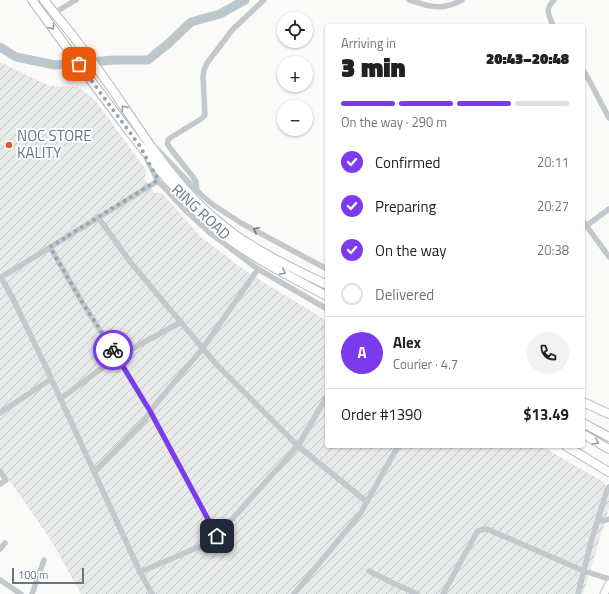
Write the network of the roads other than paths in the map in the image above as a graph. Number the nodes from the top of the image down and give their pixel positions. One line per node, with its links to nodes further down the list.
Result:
1 (32, 0): 13 (highway, RING ROAD, one-way to 13)
2 (44, 0): 8 (highway, RING ROAD)
3 (76, 0): 8 (street)
4 (264, 0): 15 (street)
5 (409, 0): 6 (street)
6 (462, 0)
7 (554, 0): 9 (street)
8 (54, 13): 12 (highway, RING ROAD, one-way to 8)
9 (553, 24)
10 (585, 73): 11 (street)
11 (609, 118)
12 (146, 139): 15 (street); 25 (highway, RING ROAD)
13 (140, 146): 14 (street); 24 (highway, RING ROAD, one-way to 24)
14 (158, 180): 17 (street); 22 (street)
15 (197, 191): 21 (street, one-way to 15)
16 (609, 209): 18 (street)
17 (98, 217): 19 (street); 29 (street)
18 (585, 224): 20 (street)
19 (50, 247): 23 (street); 31 (street)
20 (609, 257)
21 (325, 268)
22 (258, 269): 28 (street); 30 (street)
23 (1, 278): 32 (street)
24 (298, 280): 26 (highway, RING ROAD); 27 (highway)
25 (325, 284)
26 (325, 295)
27 (325, 300)
28 (325, 308)
29 (181, 322): 30 (street); 31 (street)
30 (203, 348): 36 (street); 42 (street)
31 (117, 357): 33 (street); 36 (street)
32 (51, 379): 33 (street); 37 (street)
33 (60, 399): 47 (street)
34 (325, 399): 42 (street)
35 (585, 403): 38 (highway)
36 (150, 411): 47 (street); 54 (street)
37 (0, 413)
38 (609, 414)
39 (585, 424): 41 (highway)
40 (585, 435): 45 (highway, one-way to 45)
41 (609, 437)
42 (298, 446): 51 (street); 54 (street)
43 (397, 448): 51 (street)
44 (569, 448): 48 (highway)
45 (609, 449)
46 (0, 471): 49 (street)
47 (94, 472): 60 (street)
48 (609, 472)
49 (0, 484)
50 (609, 487): 53 (street)
51 (367, 502): 67 (street)
52 (609, 519): 53 (street)
53 (598, 520): 59 (street)
54 (217, 536): 60 (street)
55 (5, 543): 56 (street)
56 (0, 549)
57 (44, 560): 65 (street)
58 (369, 571): 68 (street)
59 (584, 571): 61 (street); 69 (street); 70 (street)
60 (140, 572): 66 (street)
61 (609, 579)
62 (0, 580): 64 (street)
63 (609, 584): 71 (main road)
64 (21, 594)
65 (32, 594)
66 (152, 594)
67 (294, 594)
68 (417, 594)
69 (443, 594)
70 (578, 594)
71 (604, 594)

